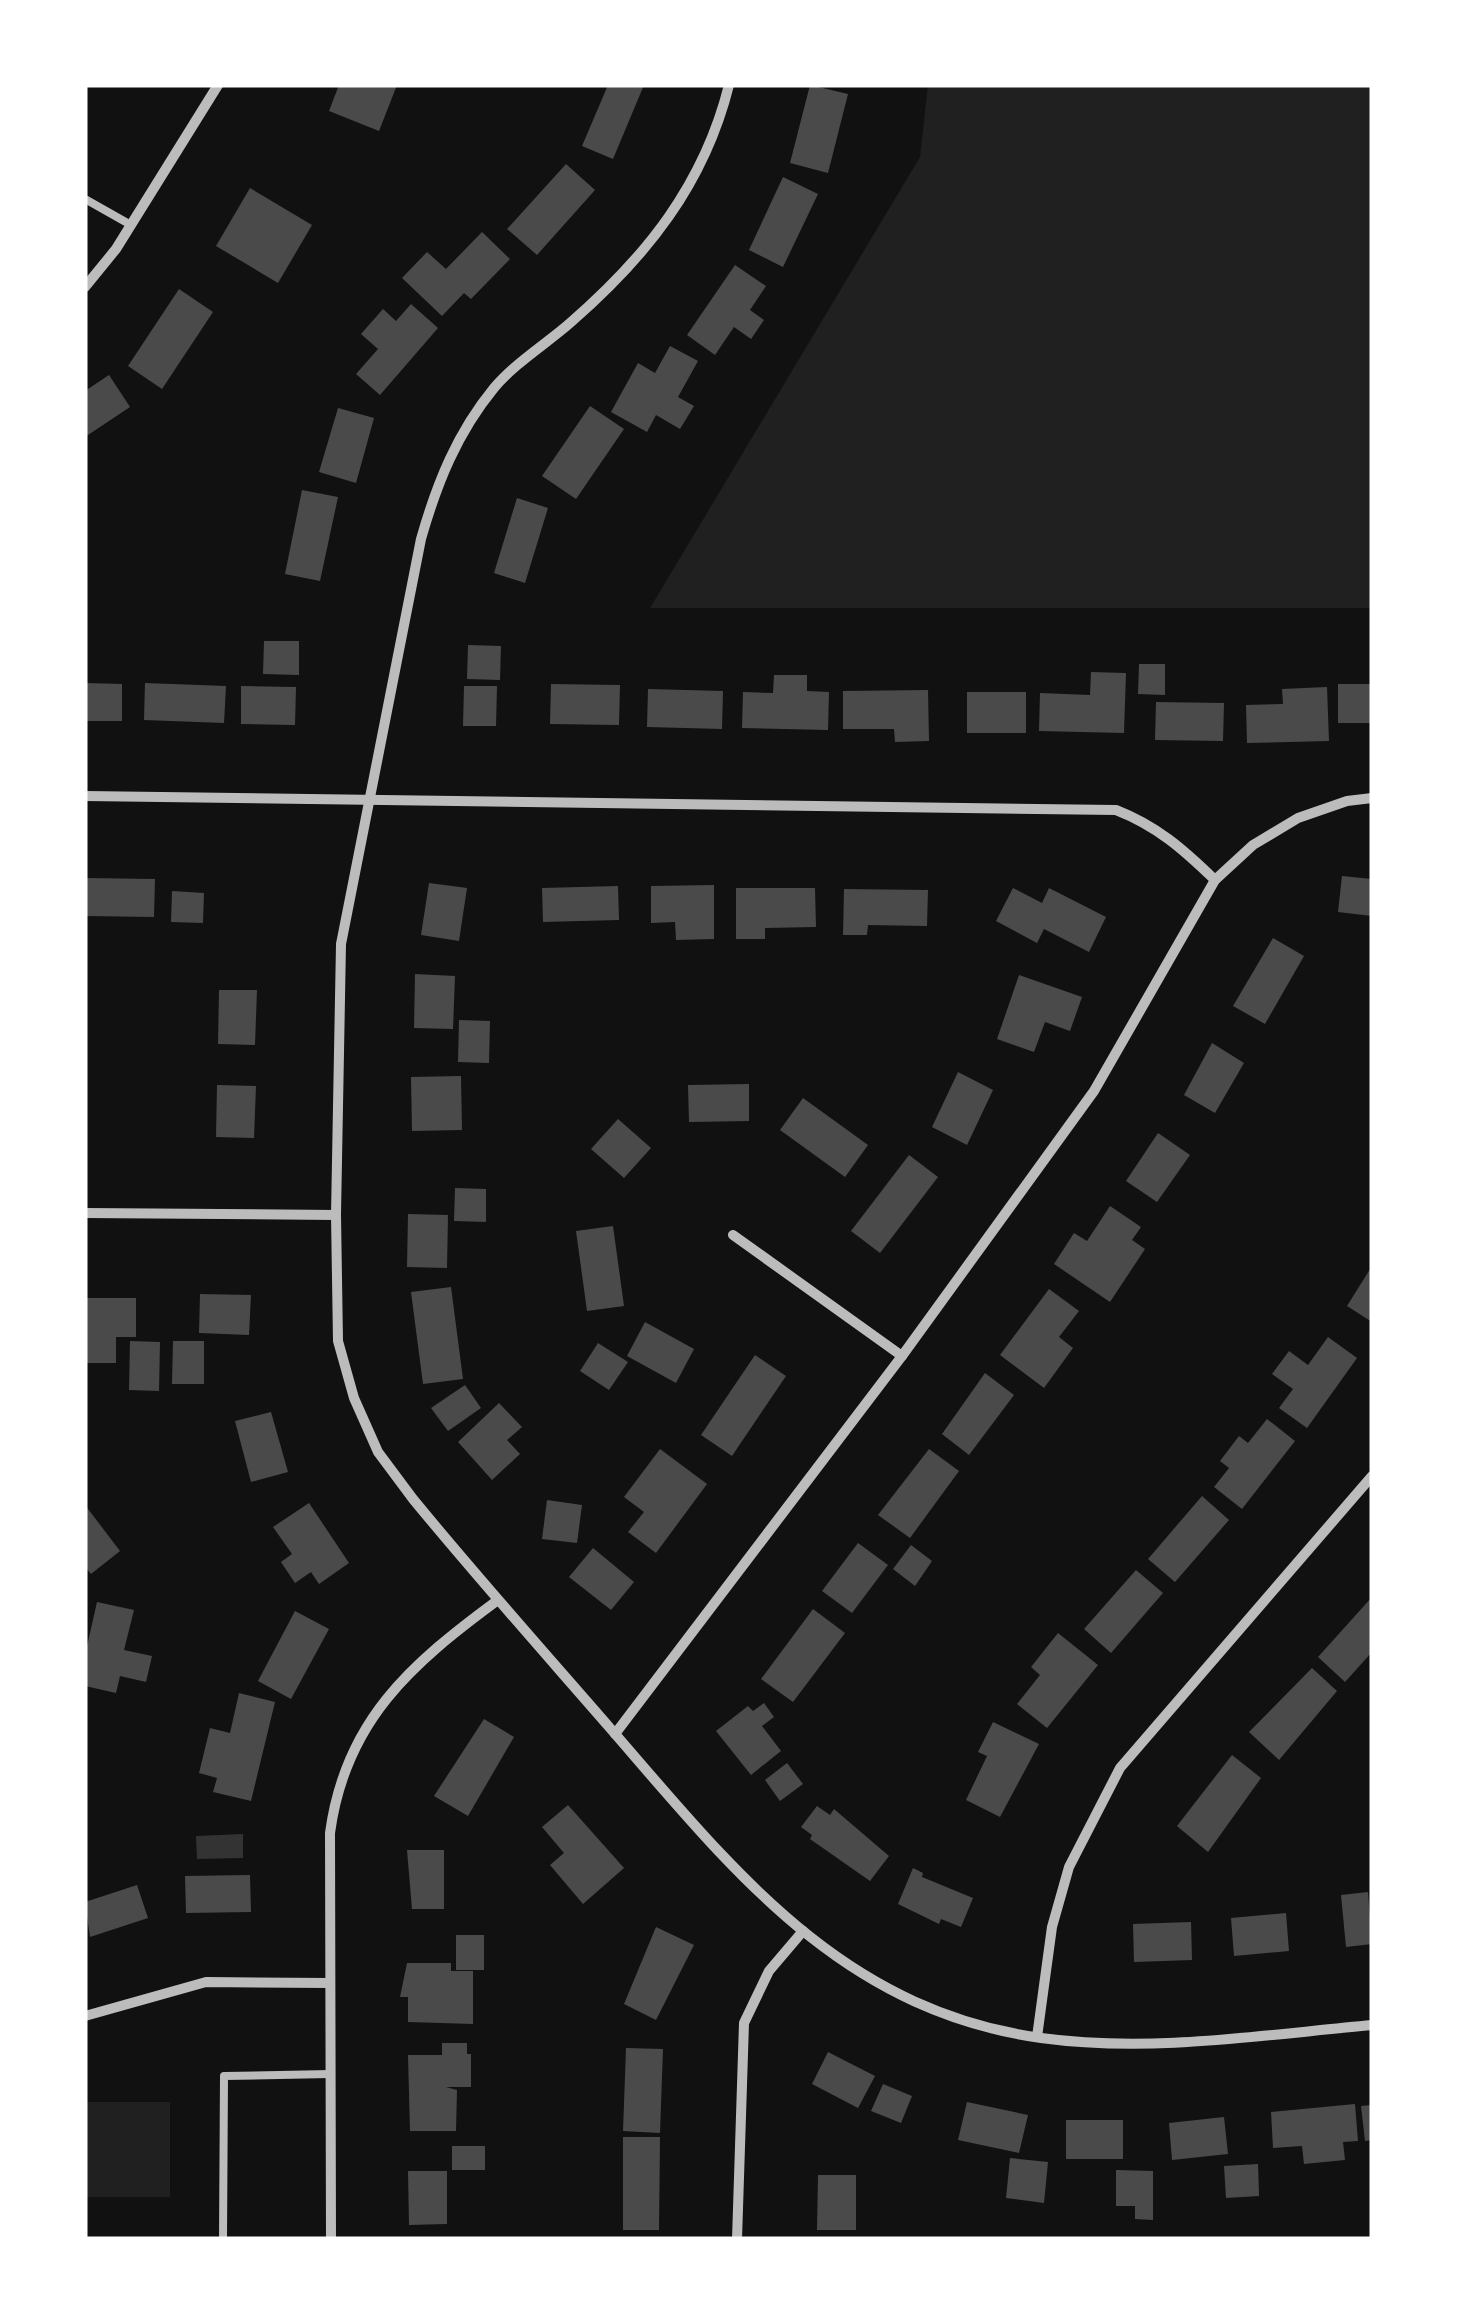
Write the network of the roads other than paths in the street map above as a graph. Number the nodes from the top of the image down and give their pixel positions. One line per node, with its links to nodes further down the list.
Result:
1 (218, 85): 4 (street)
2 (729, 85): 8 (street)
3 (85, 199): 4 (lane)
4 (130, 225): 5 (street)
5 (85, 286)
6 (85, 796): 8 (street)
7 (1372, 798): 9 (street)
8 (369, 799): 9 (street); 11 (street)
9 (1214, 880): 13 (street)
10 (85, 1214): 11 (street)
11 (336, 1216): 15 (street)
12 (733, 1235): 13 (street)
13 (902, 1356): 16 (street)
14 (1372, 1476): 21 (street)
15 (498, 1600): 16 (street); 18 (street)
16 (615, 1734): 17 (street)
17 (803, 1931): 21 (street); 25 (street)
18 (330, 1984): 19 (street); 22 (street)
19 (85, 2016)
20 (1372, 2025): 21 (street)
21 (1037, 2038)
22 (330, 2074): 23 (lane); 24 (street)
23 (223, 2239)
24 (331, 2239)
25 (738, 2239)

